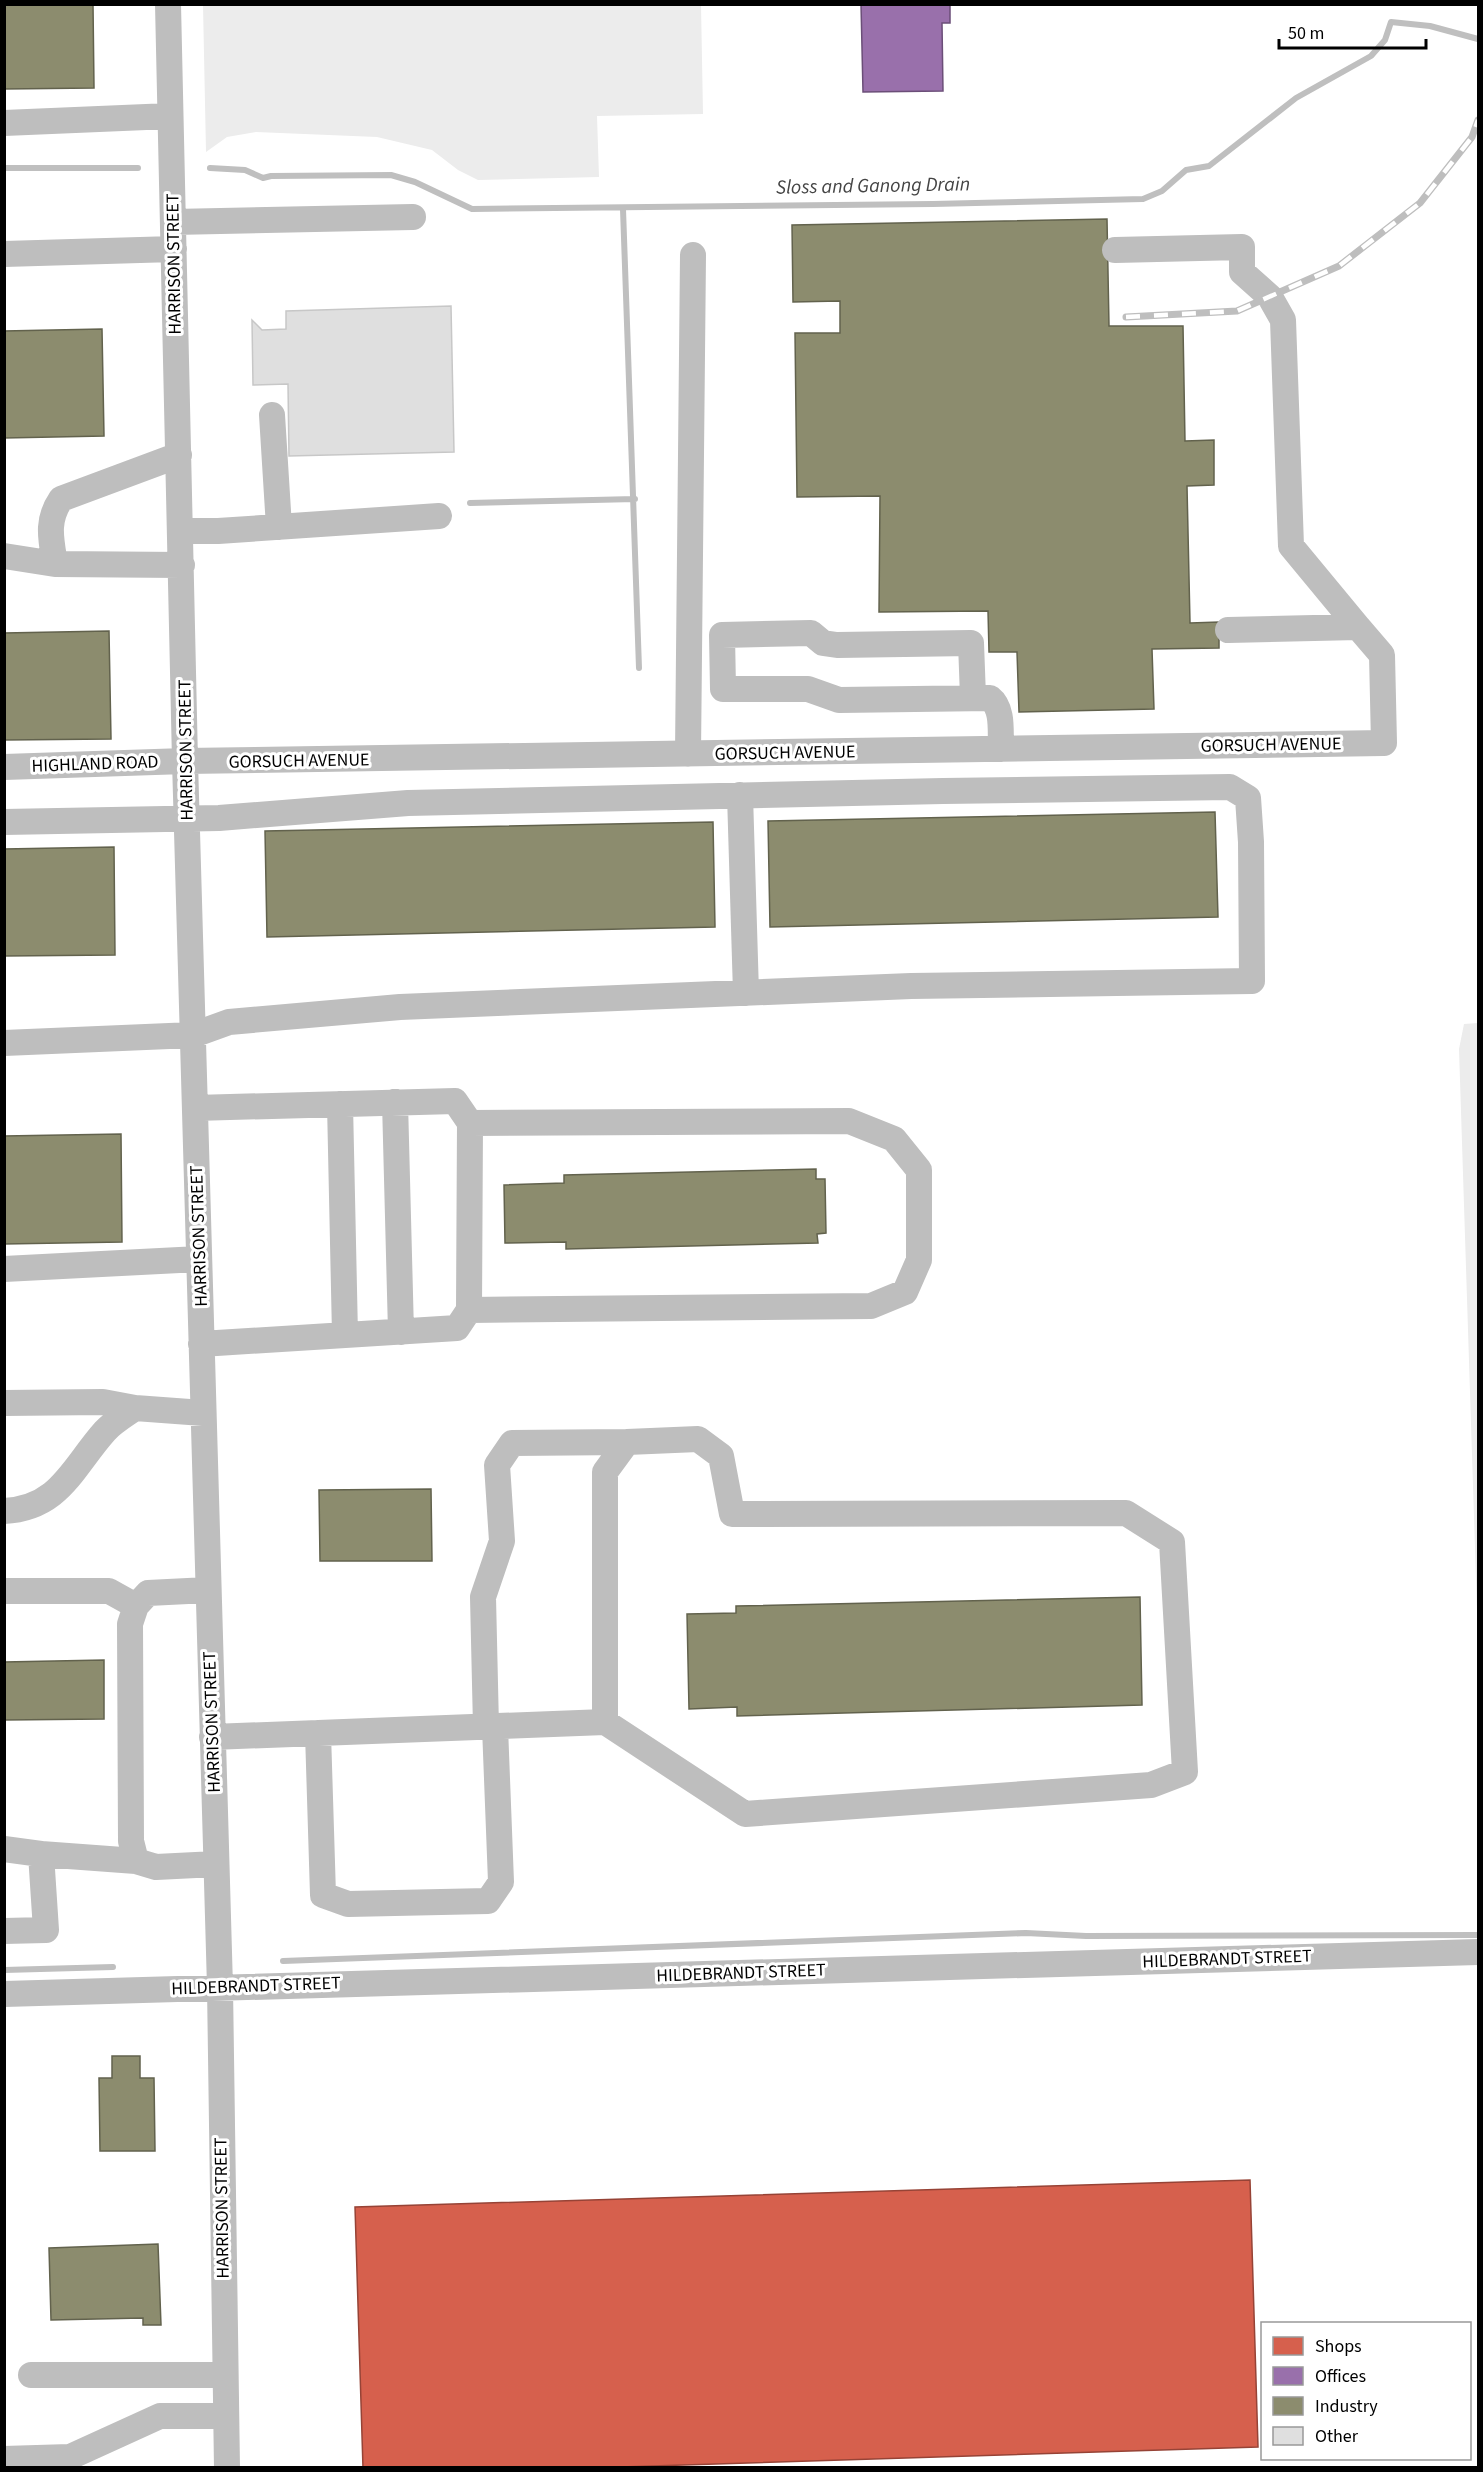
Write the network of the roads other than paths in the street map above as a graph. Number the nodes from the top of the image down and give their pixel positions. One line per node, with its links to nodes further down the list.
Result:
1 (168, 4): 2 (street, HARRISON STREET)
2 (170, 116): 3 (street); 5 (street, HARRISON STREET)
3 (4, 123)
4 (413, 217): 5 (street)
5 (173, 222): 6 (street, HARRISON STREET)
6 (174, 249): 8 (street); 11 (street, HARRISON STREET)
7 (1115, 250): 18 (street)
8 (4, 254)
9 (693, 255): 22 (street)
10 (272, 415): 13 (street)
11 (179, 455): 14 (street, HARRISON STREET); 16 (street)
12 (439, 516): 13 (street)
13 (279, 527): 14 (street)
14 (181, 531): 17 (street, HARRISON STREET)
15 (4, 556): 16 (street)
16 (55, 564): 17 (street)
17 (182, 565): 23 (street, HARRISON STREET)
18 (1358, 627): 19 (street); 21 (street, GORSUCH AVENUE)
19 (1228, 630)
20 (973, 697): 20 (street); 21 (street)
21 (1001, 749): 22 (street, GORSUCH AVENUE)
22 (688, 754): 23 (street, GORSUCH AVENUE)
23 (185, 761): 24 (street, HIGHLAND ROAD); 26 (street, HARRISON STREET)
24 (4, 767)
25 (740, 795): 26 (street); 28 (street); 28 (street)
26 (187, 819): 27 (street); 29 (street, HARRISON STREET)
27 (4, 822)
28 (747, 993): 29 (street)
29 (193, 1035): 30 (street); 33 (street, HARRISON STREET)
30 (4, 1043)
31 (395, 1102): 32 (street); 34 (street); 38 (street)
32 (340, 1104): 33 (street); 39 (street)
33 (195, 1108): 35 (street, HARRISON STREET)
34 (470, 1123): 37 (street); 37 (street)
35 (199, 1260): 36 (street); 40 (street, HARRISON STREET)
36 (4, 1269)
37 (470, 1310): 38 (street)
38 (401, 1332): 39 (street)
39 (345, 1335): 40 (street)
40 (201, 1344): 43 (street, HARRISON STREET)
41 (4, 1403): 42 (street)
42 (135, 1408): 43 (street); 45 (street)
43 (203, 1413): 46 (street, HARRISON STREET)
44 (627, 1442): 49 (street); 49 (street); 50 (street)
45 (4, 1511)
46 (208, 1590): 48 (street); 52 (street, HARRISON STREET)
47 (4, 1592): 48 (street)
48 (136, 1606): 55 (street)
49 (605, 1722): 50 (street)
50 (491, 1727): 51 (street); 51 (street)
51 (318, 1733): 52 (street)
52 (212, 1737): 56 (street, HARRISON STREET)
53 (4, 1849): 54 (street)
54 (41, 1854): 55 (street); 57 (street)
55 (136, 1861): 56 (street)
56 (216, 1864): 59 (street, HARRISON STREET)
57 (4, 1931)
58 (1479, 1952): 59 (street, HILDEBRANDT STREET)
59 (220, 1987): 60 (street, HILDEBRANDT STREET); 62 (street, HARRISON STREET)
60 (4, 1994)
61 (31, 2375): 62 (street)
62 (225, 2375): 63 (street, HARRISON STREET)
63 (226, 2415): 64 (street); 65 (street, HARRISON STREET)
64 (4, 2459)
65 (227, 2468)

